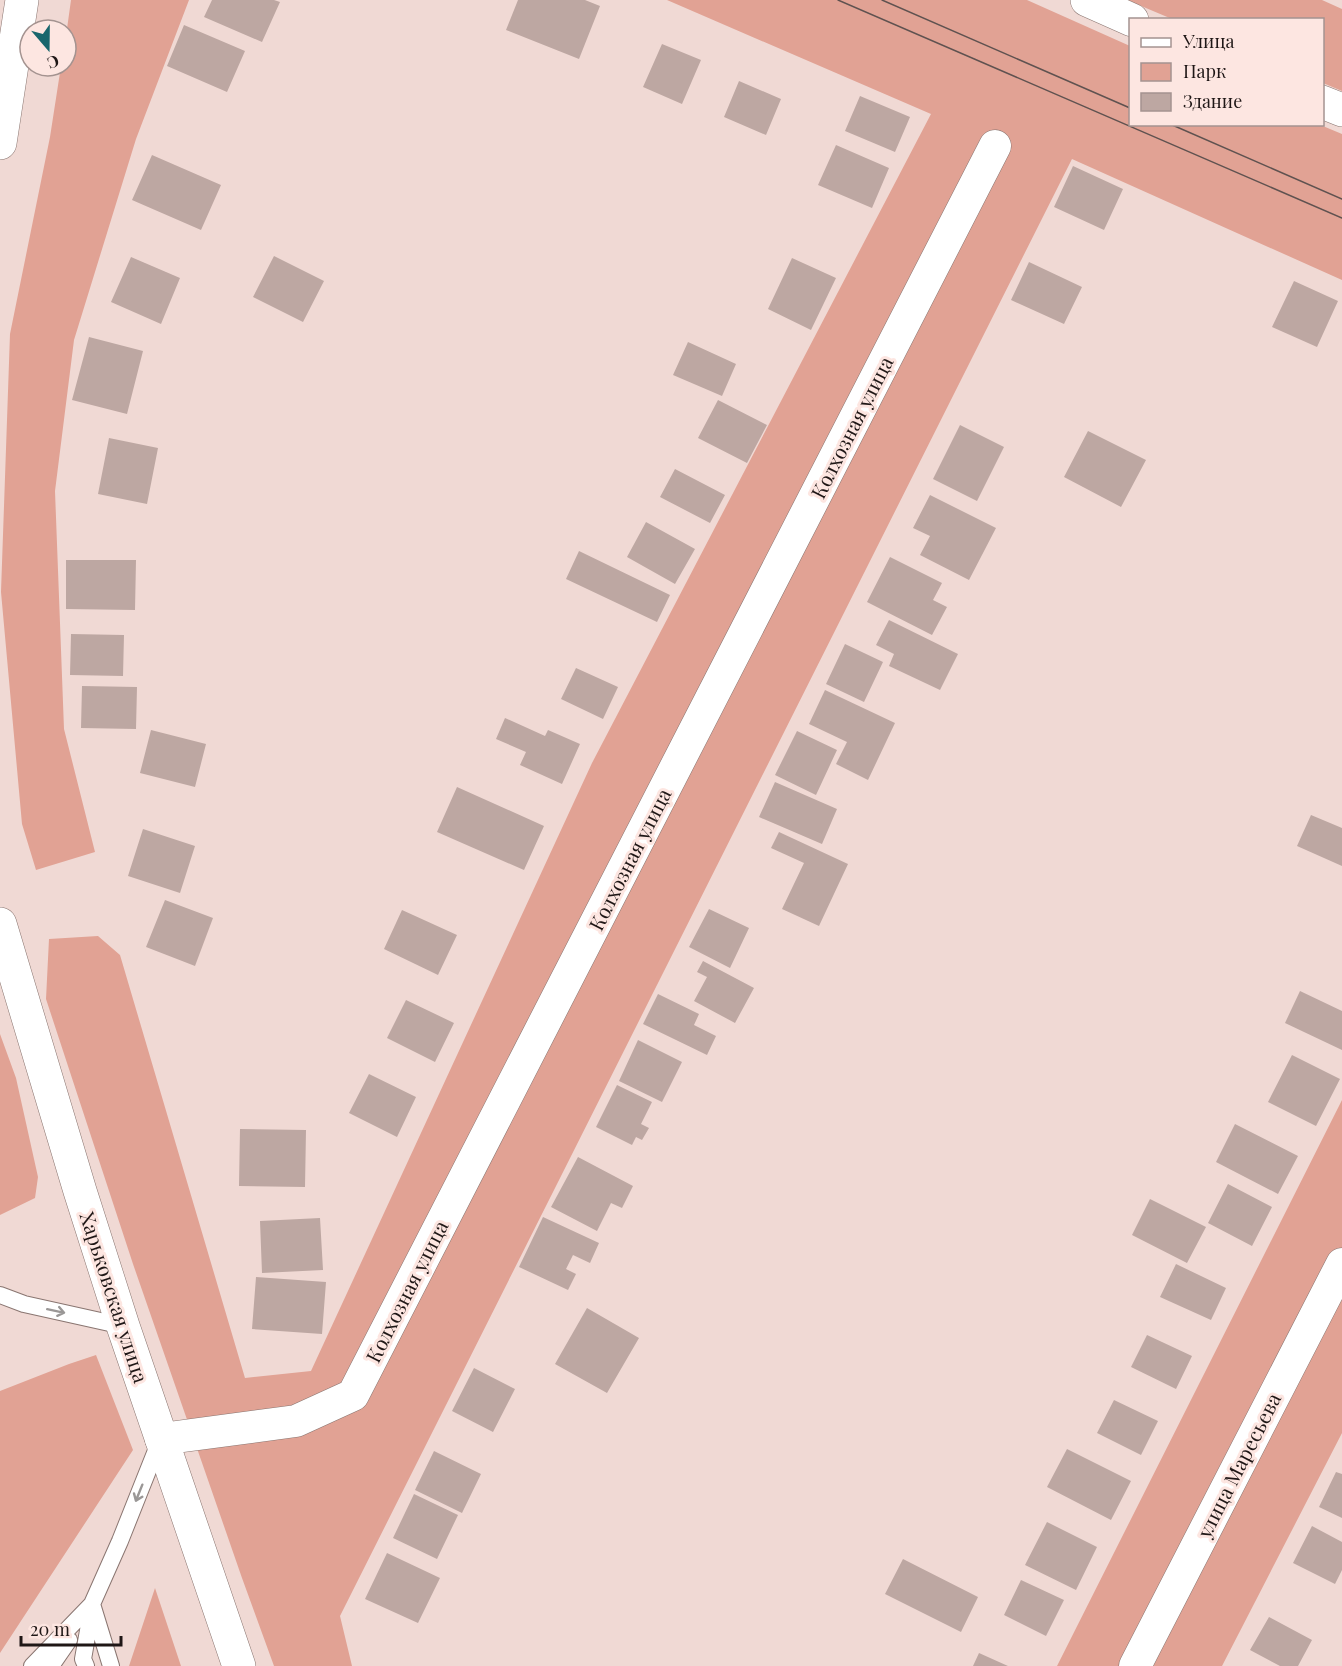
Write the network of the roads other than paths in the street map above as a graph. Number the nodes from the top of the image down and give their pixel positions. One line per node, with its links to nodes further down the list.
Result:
1 (22, 0): 6 (main road)
2 (1088, 0): 3 (main road)
3 (1129, 19)
4 (1324, 102): 5 (main road)
5 (1342, 111)
6 (0, 143)
7 (995, 146): 12 (street, Колхозная улица)
8 (2, 944): 11 (main road, Харьковская улица)
9 (1342, 1264): 19 (street, улица Маресьева)
10 (0, 1295): 11 (lane, one-way to 11)
11 (123, 1326): 12 (main road, Харьковская улица)
12 (161, 1439): 13 (lane, one-way to 13); 18 (main road, Харьковская улица)
13 (92, 1604): 14 (lane); 15 (lane); 16 (lane); 17 (lane)
14 (32, 1666)
15 (51, 1666)
16 (86, 1666)
17 (111, 1666)
18 (239, 1666)
19 (1135, 1666)

